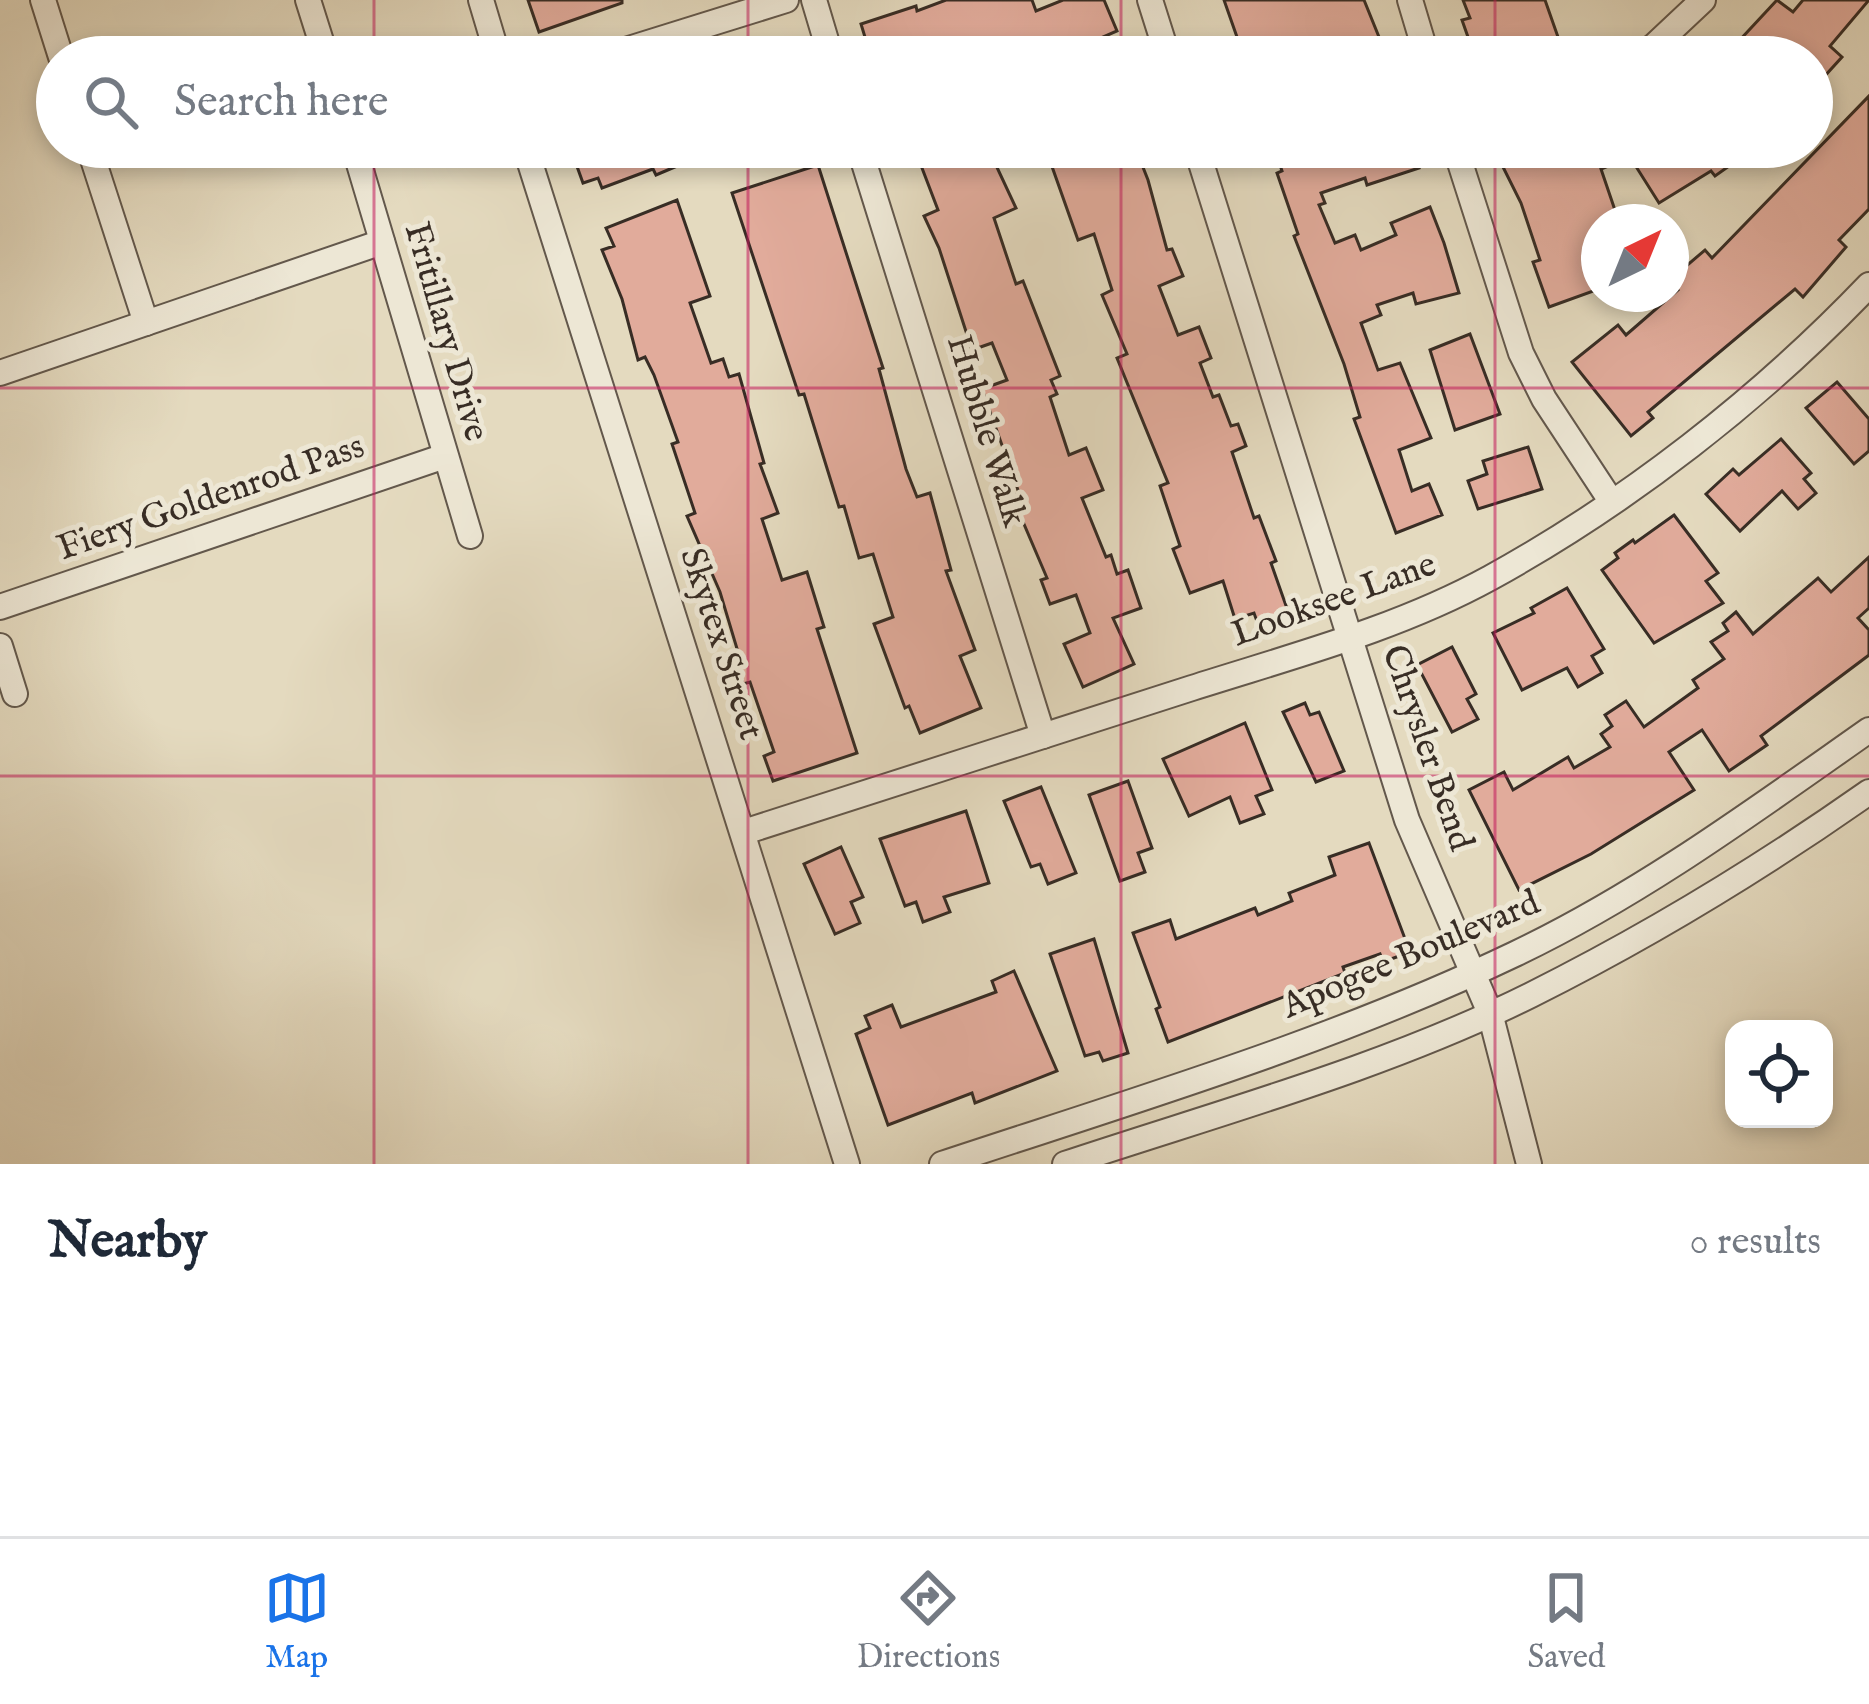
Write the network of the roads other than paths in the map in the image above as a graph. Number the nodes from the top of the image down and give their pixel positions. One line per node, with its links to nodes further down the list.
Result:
1 (43, 0): 9 (street)
2 (308, 0): 10 (street)
3 (482, 0): 11 (street)
4 (786, 0): 12 (street)
5 (814, 0): 13 (street)
6 (1150, 0): 14 (street)
7 (1409, 0): 15 (street)
8 (1703, 0): 16 (street)
9 (54, 36)
10 (319, 36)
11 (492, 36)
12 (670, 36)
13 (825, 36)
14 (1161, 36)
15 (1420, 36)
16 (1666, 36)
17 (96, 168): 25 (street)
18 (360, 168): 23 (street, Fritillary Drive)
19 (532, 168): 37 (street, Skytex Street)
20 (867, 168): 35 (street, Hubble Walk)
21 (1203, 168): 31 (street, Chrysler Bend)
22 (1461, 168): 28 (street)
23 (382, 242): 25 (street); 27 (street, Fritillary Drive)
24 (1869, 285): 28 (street, Looksee Lane)
25 (146, 323): 26 (street)
26 (0, 373)
27 (445, 456): 29 (street, Fritillary Drive); 30 (street, Fiery Goldenrod Pass)
28 (1611, 501): 31 (street, Looksee Lane)
29 (470, 536)
30 (0, 607)
31 (1351, 636): 35 (street, Looksee Lane); 38 (street, Chrysler Bend)
32 (0, 646): 33 (street)
33 (15, 694)
34 (1869, 730): 38 (street, Apogee Boulevard)
35 (1043, 736): 37 (street, Looksee Lane)
36 (1869, 792): 39 (street)
37 (744, 832): 40 (street, Skytex Street)
38 (1474, 971): 39 (street, Chrysler Bend); 41 (street, Apogee Boulevard)
39 (1490, 1013): 42 (street); 43 (street, Chrysler Bend)
40 (847, 1164)
41 (942, 1164)
42 (1065, 1164)
43 (1529, 1164)

